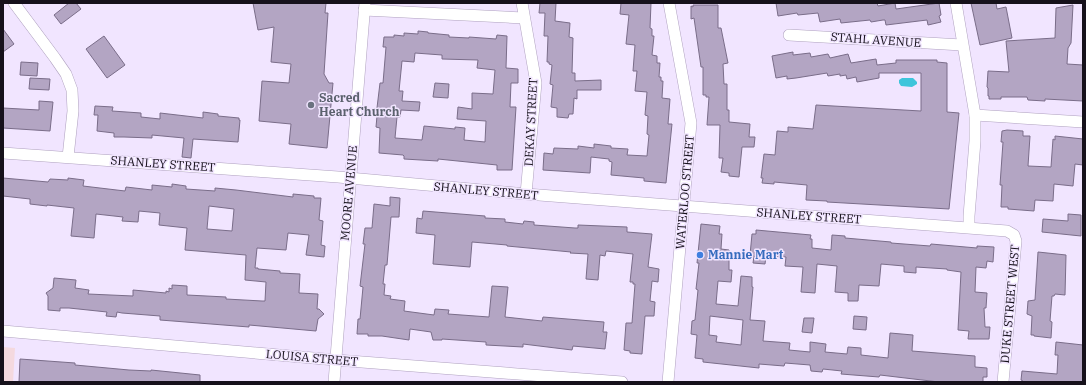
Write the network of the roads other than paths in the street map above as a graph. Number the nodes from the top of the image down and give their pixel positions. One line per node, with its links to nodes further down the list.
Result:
1 (14, 3): 12 (street)
2 (522, 3): 6 (street, DEKAY STREET)
3 (669, 3): 15 (street, WATERLOO STREET)
4 (956, 3): 8 (street)
5 (365, 7): 6 (street); 13 (street, MOORE AVENUE)
6 (524, 18): 14 (street, DEKAY STREET)
7 (789, 34): 8 (street, STAHL AVENUE)
8 (962, 45): 9 (street)
9 (975, 115): 10 (street); 16 (street)
10 (1083, 122)
11 (3, 153): 12 (street, SHANLEY STREET)
12 (68, 157): 13 (street, SHANLEY STREET)
13 (350, 178): 14 (street, SHANLEY STREET); 18 (street, MOORE AVENUE)
14 (526, 194): 15 (street, SHANLEY STREET)
15 (683, 206): 16 (street, SHANLEY STREET); 21 (street, WATERLOO STREET)
16 (969, 227): 22 (street, DUKE STREET WEST)
17 (3, 331): 18 (street, LOUISA STREET)
18 (336, 360): 19 (street, MOORE AVENUE); 20 (street, LOUISA STREET)
19 (334, 382)
20 (622, 382)
21 (668, 382)
22 (1003, 382)

